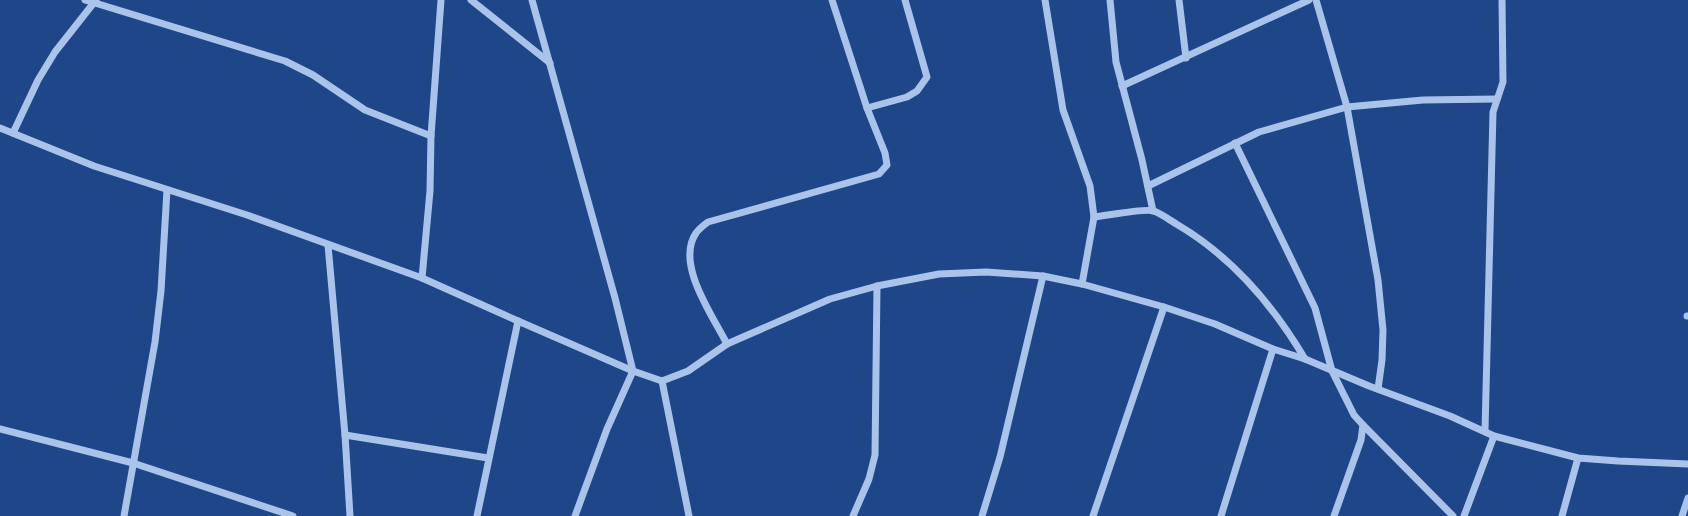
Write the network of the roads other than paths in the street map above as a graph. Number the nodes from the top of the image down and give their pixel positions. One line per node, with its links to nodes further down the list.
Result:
1 (85, 0): 13 (street)
2 (441, 0): 22 (street)
3 (471, 0): 15 (street)
4 (532, 0): 15 (street)
5 (832, 0): 19 (street)
6 (905, 0): 19 (street)
7 (1045, 0): 27 (street)
8 (1110, 0): 16 (street)
9 (1180, 0): 14 (street)
10 (1309, 0): 14 (street)
11 (1316, 0): 18 (street)
12 (1502, 0): 17 (street)
13 (95, 1): 21 (street); 22 (street)
14 (1186, 58): 16 (street)
15 (550, 63): 38 (street)
16 (1122, 86): 24 (street)
17 (1497, 99): 18 (street); 44 (street)
18 (1347, 107): 23 (street); 41 (street)
19 (867, 108): 35 (street)
20 (0, 128): 21 (street)
21 (13, 133): 25 (street)
22 (431, 136): 30 (street)
23 (1235, 143): 24 (street); 39 (street)
24 (1148, 186): 26 (street)
25 (167, 190): 28 (street); 49 (street)
26 (1153, 211): 27 (street); 37 (street)
27 (1094, 217): 31 (street)
28 (328, 246): 30 (street); 45 (street)
29 (1043, 276): 31 (street); 32 (street); 59 (street)
30 (422, 278): 34 (street)
31 (1082, 284): 33 (street)
32 (877, 286): 35 (street); 58 (street)
33 (1164, 307): 36 (street); 60 (street)
34 (518, 321): 38 (street); 47 (street)
35 (727, 344): 40 (street)
36 (1273, 349): 37 (street); 61 (street)
37 (1304, 359): 39 (street)
38 (633, 371): 40 (street); 56 (street)
39 (1332, 371): 41 (street); 42 (street)
40 (662, 381): 57 (street)
41 (1378, 389): 44 (street)
42 (1363, 425): 62 (street); 63 (street)
43 (0, 429): 49 (street)
44 (1485, 431): 46 (street)
45 (345, 435): 47 (street); 54 (street)
46 (1494, 436): 48 (street); 64 (street)
47 (488, 458): 55 (street)
48 (1578, 458): 50 (street); 65 (street)
49 (133, 463): 52 (street); 53 (street)
50 (1688, 464)
51 (1688, 498): 66 (street)
52 (124, 516)
53 (293, 516)
54 (350, 516)
55 (476, 516)
56 (575, 516)
57 (689, 516)
58 (853, 516)
59 (982, 516)
60 (1093, 516)
61 (1220, 516)
62 (1334, 516)
63 (1453, 516)
64 (1464, 516)
65 (1562, 516)
66 (1682, 516)

